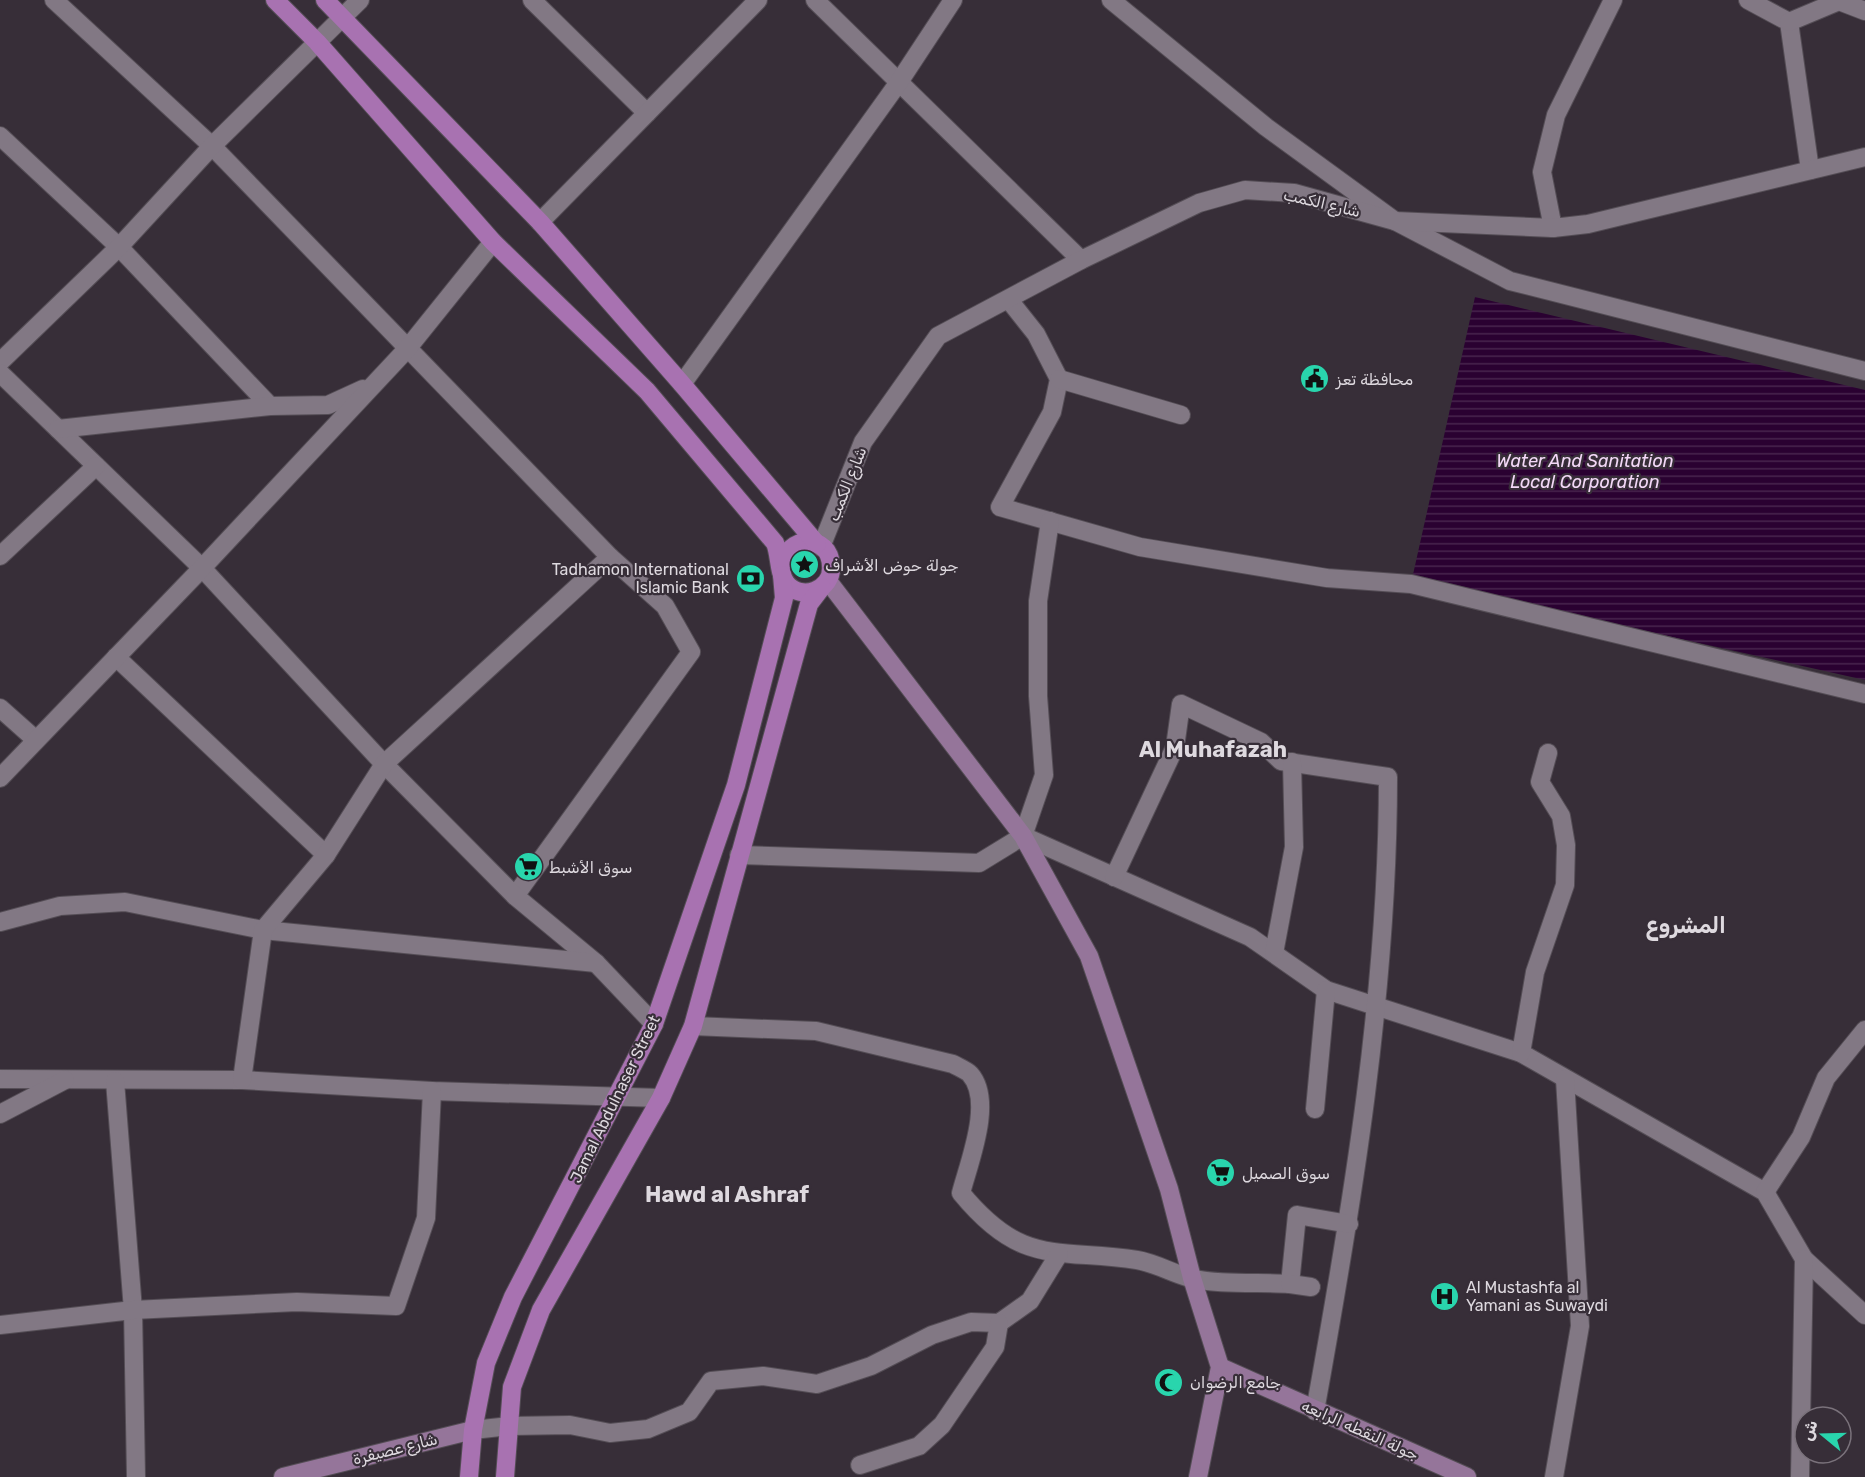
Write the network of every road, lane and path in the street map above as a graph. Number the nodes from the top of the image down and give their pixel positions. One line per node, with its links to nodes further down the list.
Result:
1 (54, 0): 20 (street)
2 (274, 0): 16 (main road)
3 (325, 0): 14 (main road)
4 (360, 0): 14 (street)
5 (532, 0): 18 (street)
6 (758, 0): 18 (street)
7 (815, 0): 17 (street)
8 (953, 0): 17 (street)
9 (1111, 0): 23 (street)
10 (1613, 0): 25 (street)
11 (1748, 0): 15 (street)
12 (1839, 1): 13 (street); 15 (street)
13 (1865, 11)
14 (343, 18): 16 (street); 24 (main road)
15 (1789, 22): 22 (street)
16 (317, 42): 20 (street); 26 (main road)
17 (899, 82): 28 (street); 35 (street)
18 (647, 113): 24 (street)
19 (0, 136): 27 (street)
20 (212, 146): 27 (street); 30 (street)
21 (1865, 157): 22 (street, شارع الكمب)
22 (1810, 170): 25 (street, شارع الكمب)
23 (1395, 221): 25 (street, شارع الكمب); 28 (street, شارع الكمب); 32 (street)
24 (540, 222): 35 (main road)
25 (1553, 228)
26 (493, 242): 30 (street); 46 (main road)
27 (119, 247): 31 (street); 37 (street)
28 (1081, 260): 29 (street, شارع الكمب)
29 (1009, 300): 34 (street); 42 (street, شارع الكمب)
30 (407, 349): 36 (street); 44 (street)
31 (0, 362)
32 (1865, 371)
33 (0, 373): 39 (street)
34 (1059, 380): 38 (street); 41 (street)
35 (682, 384): 42 (main road)
36 (371, 385): 37 (street); 45 (street)
37 (270, 406): 39 (street)
38 (1181, 415)
39 (57, 429): 40 (street)
40 (96, 466): 43 (street); 45 (street)
41 (1050, 521): 49 (street); 56 (street)
42 (819, 545): 46 (main road); 47 (main road)
43 (0, 556)
44 (610, 557): 54 (street); 60 (street)
45 (202, 568): 48 (street); 54 (street)
46 (781, 571): 47 (main road); 67 (main road, Jamal Abdulnaser Street)
47 (825, 584): 56 (main road); 58 (main road, Jamal Abdulnaser Street)
48 (116, 657): 51 (street); 57 (street)
49 (1865, 694)
50 (0, 708): 51 (street)
51 (36, 740): 55 (street)
52 (1548, 753): 70 (street)
53 (1292, 762): 59 (street); 63 (street); 66 (street)
54 (384, 764): 57 (street); 60 (street)
55 (0, 777)
56 (1023, 836): 58 (street); 59 (street); 85 (main road)
57 (326, 855): 62 (street)
58 (739, 855): 68 (main road, Jamal Abdulnaser Street)
59 (1114, 877): 63 (street)
60 (515, 896): 64 (street)
61 (0, 921): 62 (street)
62 (263, 930): 64 (street); 74 (street)
63 (1274, 953): 65 (street)
64 (596, 963): 67 (street)
65 (1326, 990): 66 (street); 79 (street)
66 (1377, 1008): 70 (street); 82 (street)
67 (654, 1024): 77 (main road, Jamal Abdulnaser Street)
68 (693, 1026): 78 (main road, Jamal Abdulnaser Street); 83 (street)
69 (1865, 1030): 81 (street)
70 (1521, 1053): 72 (street)
71 (68, 1078): 73 (street); 75 (street); 80 (street)
72 (1565, 1078): 81 (street); 103 (street)
73 (0, 1079)
74 (242, 1080): 75 (street); 76 (street)
75 (115, 1081): 88 (street)
76 (432, 1091): 77 (street); 88 (street)
77 (619, 1096): 78 (street); 95 (main road, Jamal Abdulnaser Street)
78 (661, 1098): 94 (main road, Jamal Abdulnaser Street)
79 (1315, 1109)
80 (0, 1113)
81 (1765, 1192): 84 (street)
82 (1349, 1224): 86 (street); 93 (street)
83 (1059, 1254): 85 (street); 90 (street)
84 (1804, 1259): 89 (street); 104 (street)
85 (1191, 1278): 86 (street); 92 (main road)
86 (1290, 1284): 87 (street)
87 (1311, 1287)
88 (133, 1310): 91 (street); 97 (street)
89 (1865, 1315)
90 (999, 1323): 94 (street); 96 (street)
91 (0, 1325)
92 (1220, 1367): 93 (main road, جولة النقطه الرابعه); 101 (main road)
93 (1315, 1411): 102 (main road, جولة النقطه الرابعه)
94 (510, 1426): 95 (street); 100 (main road, Jamal Abdulnaser Street)
95 (473, 1430): 98 (main road, شارع عصيفرة); 99 (main road, Jamal Abdulnaser Street)
96 (860, 1465)
97 (136, 1477)
98 (283, 1477)
99 (470, 1477)
100 (505, 1477)
101 (1198, 1477)
102 (1467, 1477)
103 (1554, 1477)
104 (1800, 1477)

